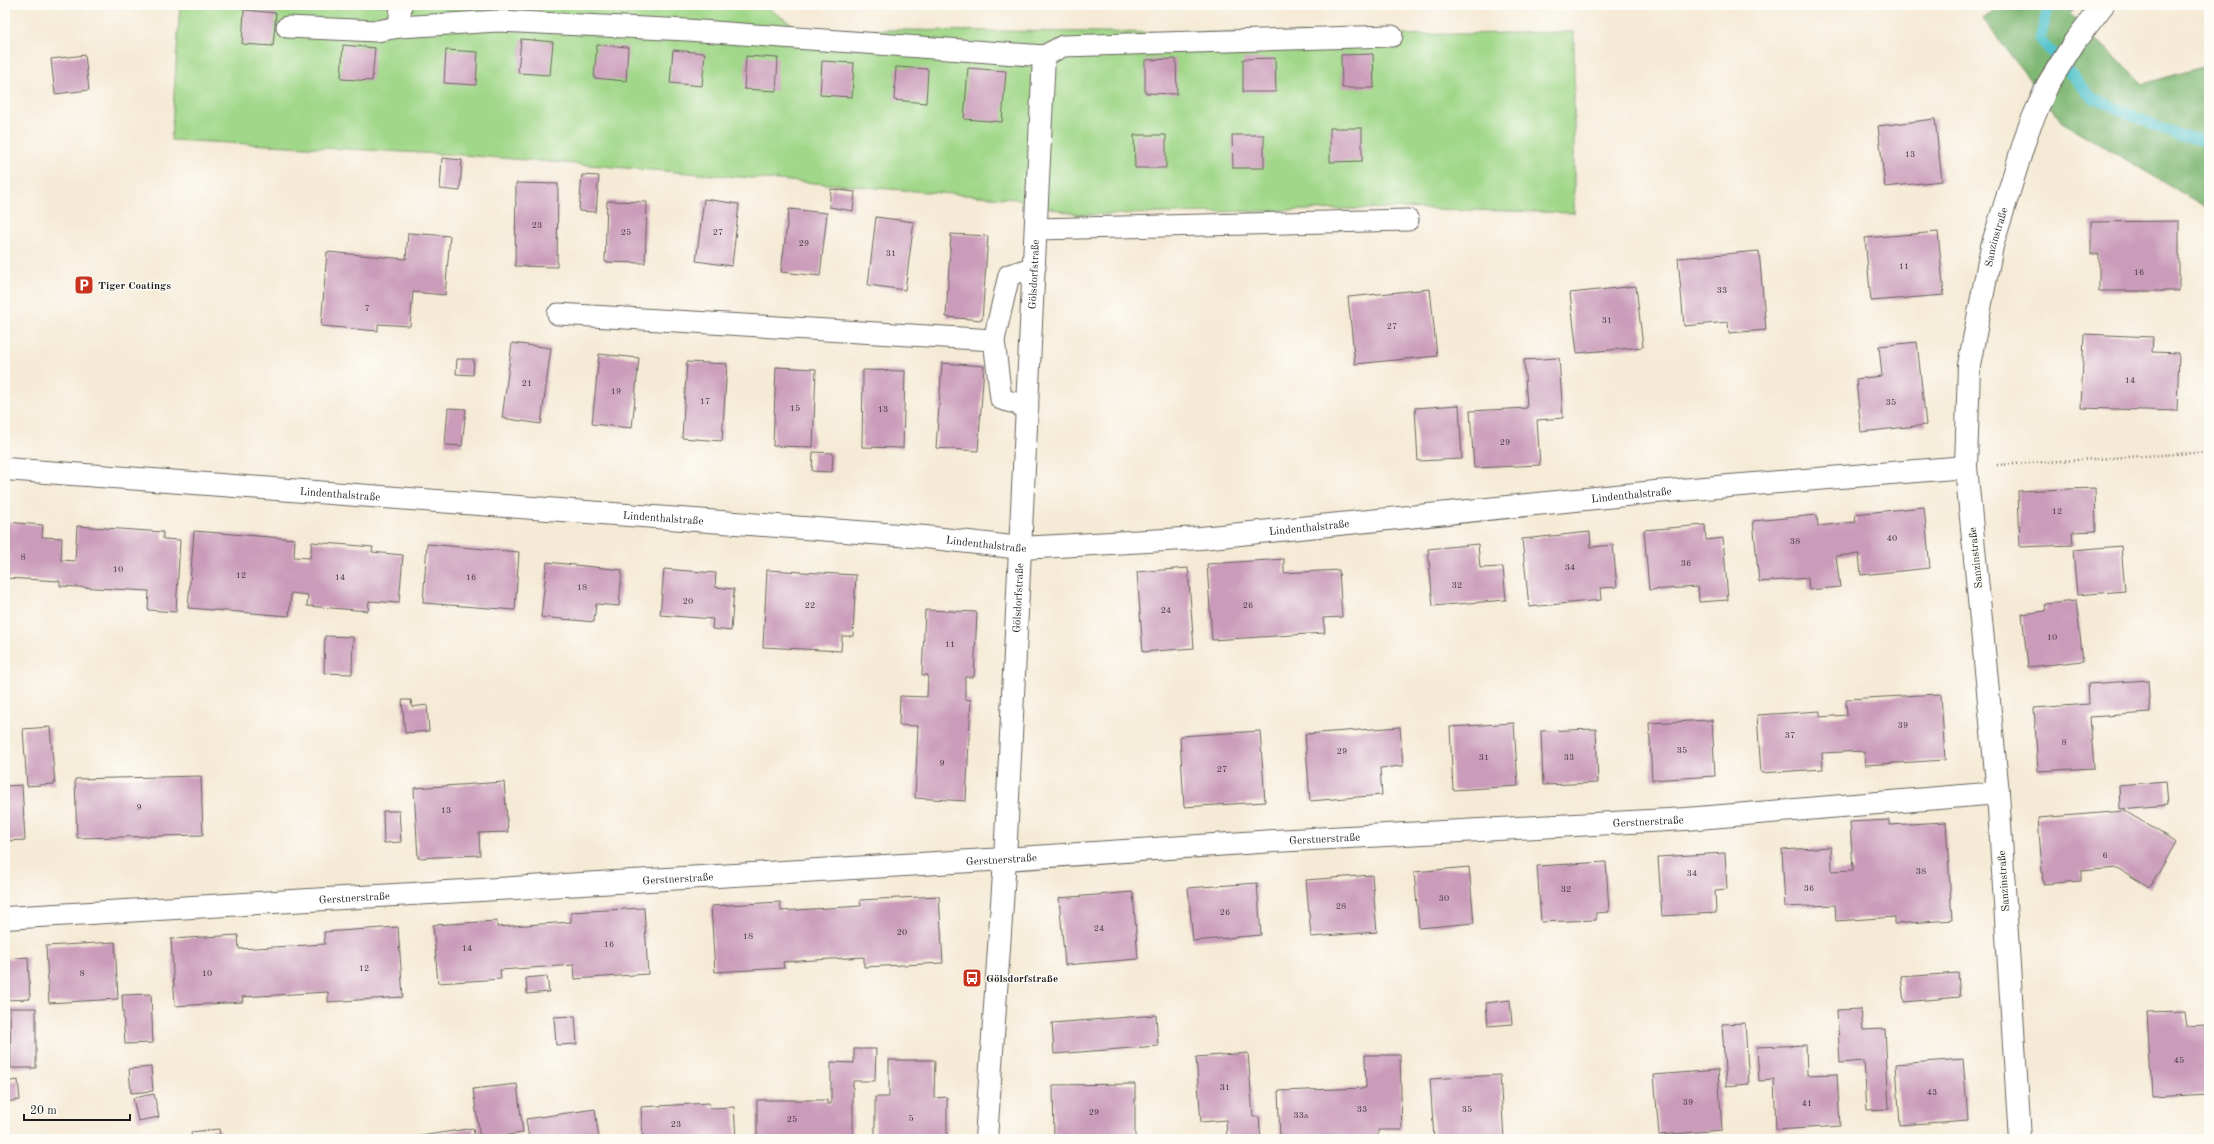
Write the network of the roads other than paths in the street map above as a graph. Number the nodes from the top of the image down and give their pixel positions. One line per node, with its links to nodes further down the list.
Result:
1 (401, 5): 4 (lane)
2 (2103, 5): 13 (street, Sanzinstraße)
3 (287, 27): 4 (lane)
4 (399, 27): 6 (lane)
5 (1392, 36): 6 (lane)
6 (1044, 56): 8 (street, Gölsdorfstraße)
7 (1408, 220): 8 (lane)
8 (1037, 229): 9 (street, Gölsdorfstraße)
9 (1035, 267): 11 (lane); 12 (street, Gölsdorfstraße)
10 (558, 314): 11 (lane)
11 (994, 340): 12 (lane)
12 (1028, 407): 15 (street, Gölsdorfstraße)
13 (1966, 467): 15 (street, Lindenthalstraße); 16 (street, Sanzinstraße)
14 (5, 469): 15 (street, Lindenthalstraße)
15 (1021, 548): 17 (street, Gölsdorfstraße)
16 (1998, 793): 17 (street, Gerstnerstraße); 20 (street, Sanzinstraße)
17 (1005, 860): 18 (street, Gerstnerstraße); 19 (street, Gölsdorfstraße)
18 (5, 918)
19 (986, 1139)
20 (2020, 1139)

